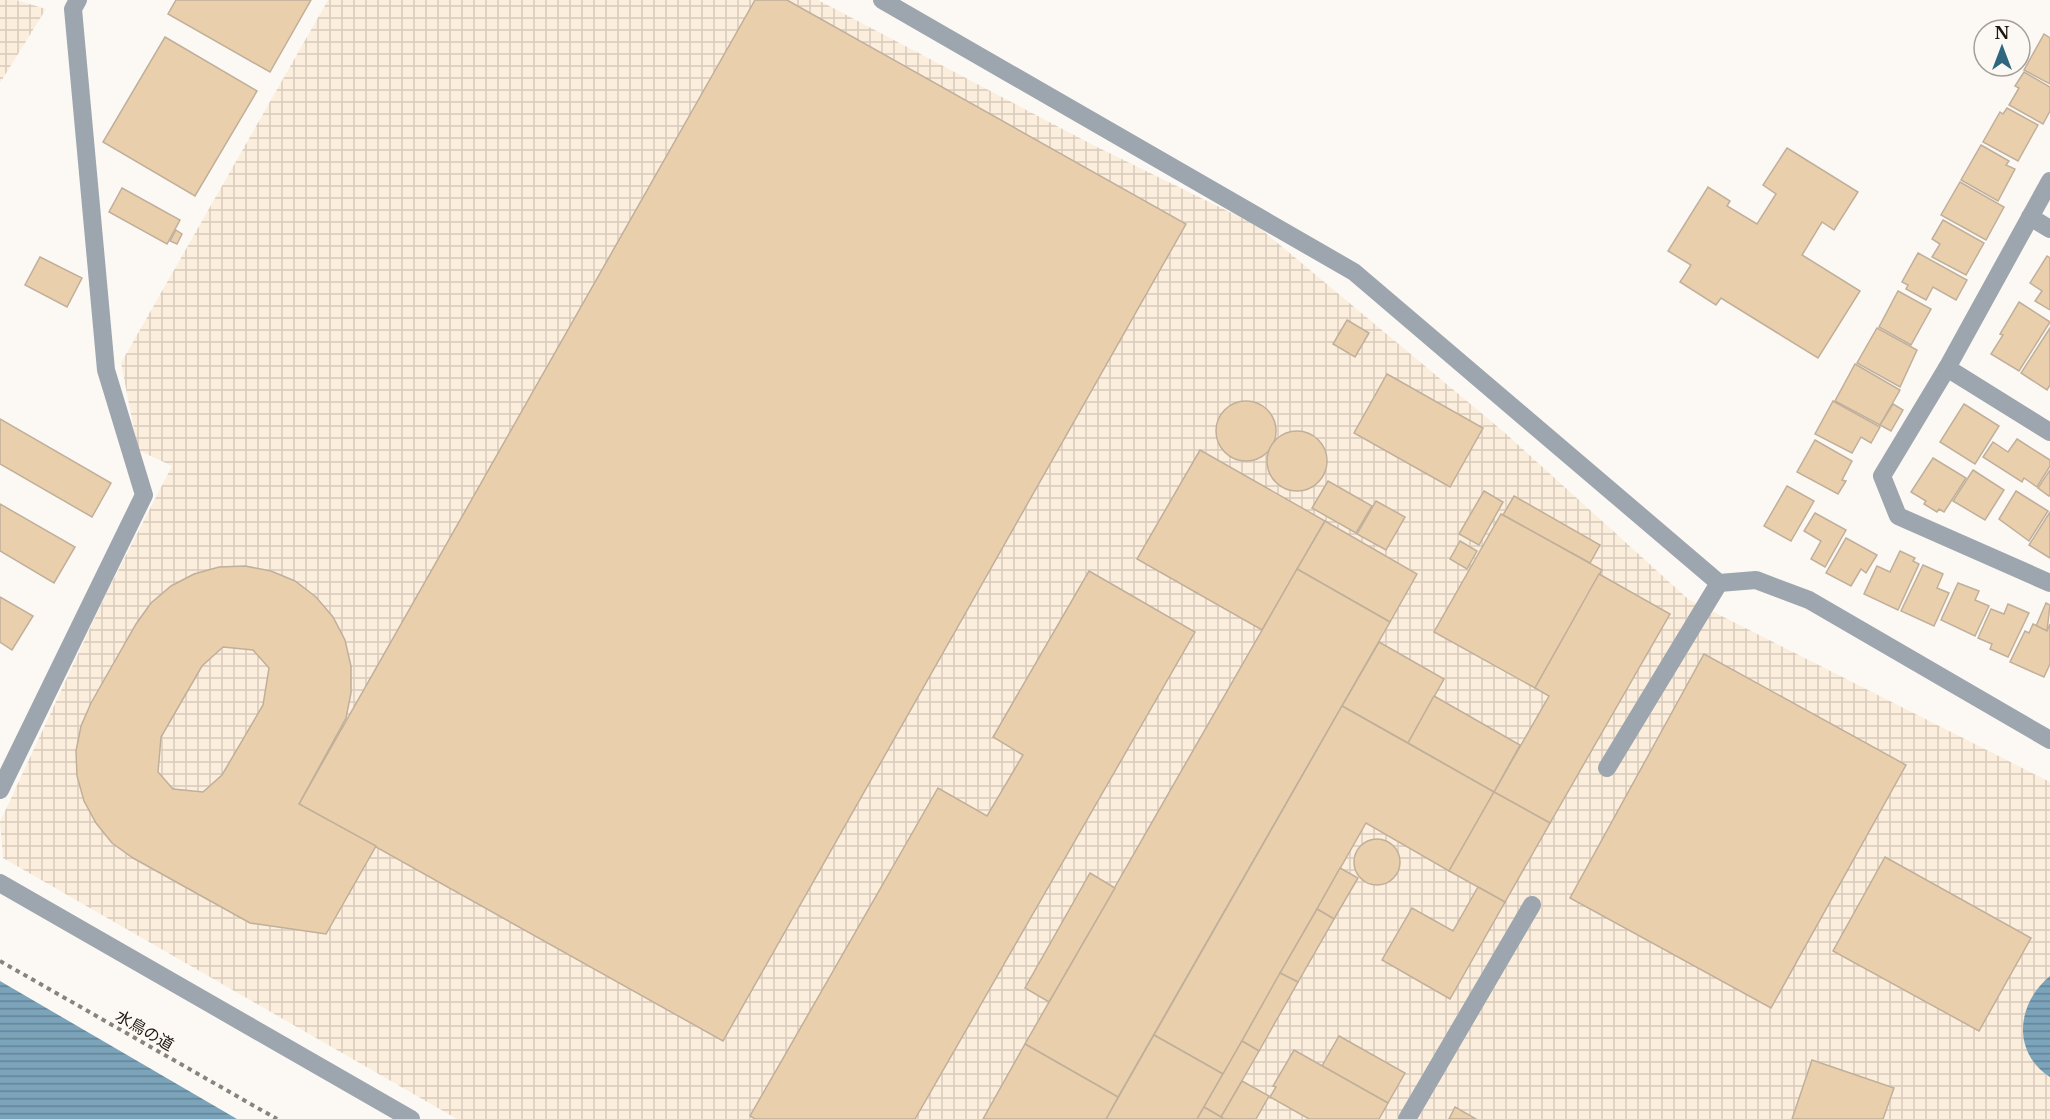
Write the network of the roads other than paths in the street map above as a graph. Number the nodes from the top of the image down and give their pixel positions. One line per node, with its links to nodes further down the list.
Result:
1 (78, 0): 12 (street)
2 (882, 0): 8 (street)
3 (2050, 181): 4 (street)
4 (2030, 216): 5 (street); 6 (street)
5 (2050, 229)
6 (1947, 368): 7 (street); 9 (street)
7 (2050, 432)
8 (1719, 583): 10 (street); 11 (street)
9 (2050, 583)
10 (2050, 740)
11 (1607, 768)
12 (0, 790)
13 (0, 883): 15 (street)
14 (1532, 905): 16 (street)
15 (411, 1119)
16 (1407, 1119)

